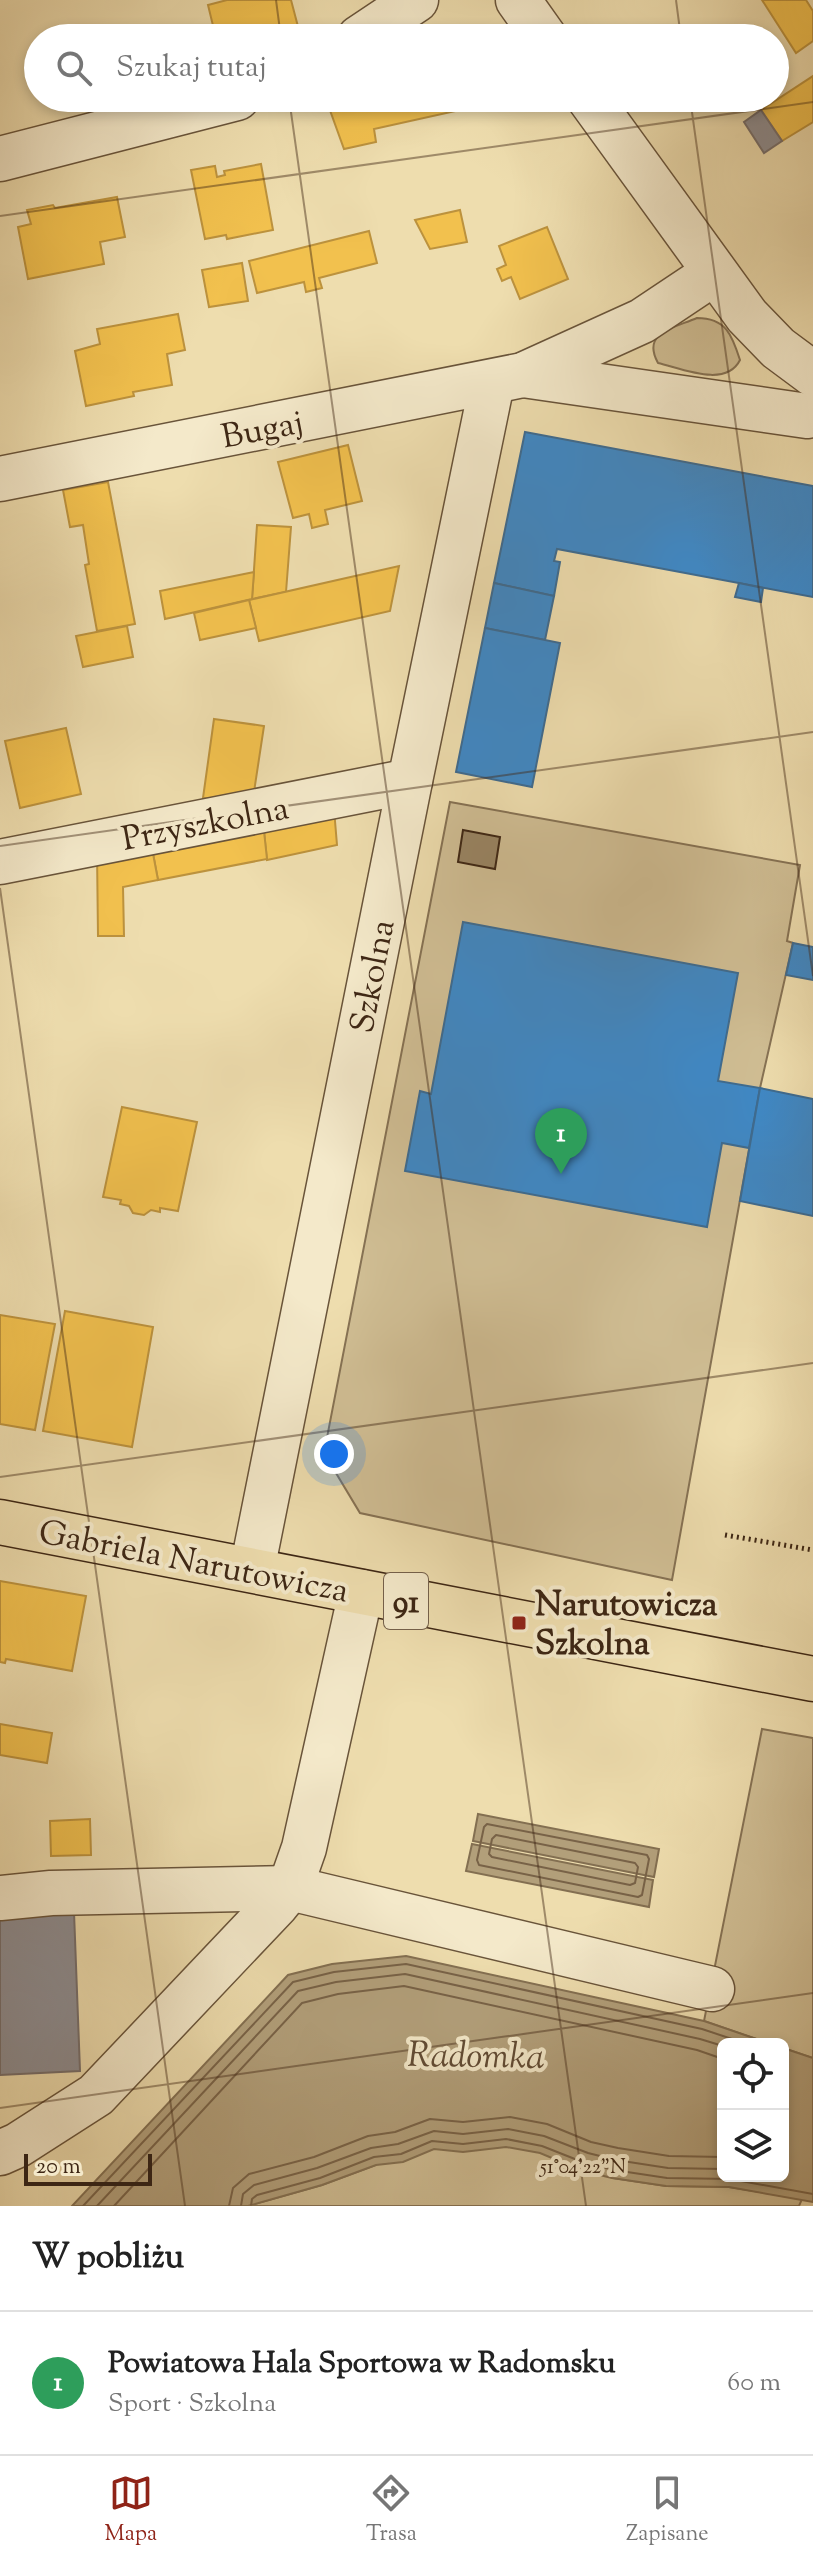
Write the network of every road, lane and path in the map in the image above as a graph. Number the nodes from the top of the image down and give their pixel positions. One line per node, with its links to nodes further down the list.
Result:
1 (416, 0): 3 (street)
2 (518, 0): 4 (street)
3 (380, 24)
4 (535, 24)
5 (183, 112): 7 (street)
6 (599, 112): 8 (street)
7 (0, 159)
8 (714, 273): 9 (street); 10 (street, Bugaj)
9 (813, 374)
10 (508, 379): 11 (street, Bugaj); 12 (street, Bugaj); 13 (street, Szkolna)
11 (813, 415)
12 (0, 479)
13 (410, 781): 14 (street, Przyszkolna); 18 (street, Szkolna)
14 (0, 862)
15 (0, 1522): 18 (main road, Gabriela Narutowicza / 91)
16 (725, 1535): 17 (path)
17 (813, 1550)
18 (252, 1570): 19 (main road, Gabriela Narutowicza / 91)
19 (361, 1592): 20 (main road, Gabriela Narutowicza / 91); 21 (street)
20 (813, 1679)
21 (290, 1888): 22 (street); 23 (street); 24 (street)
22 (0, 1898)
23 (712, 1989)
24 (0, 2153)

